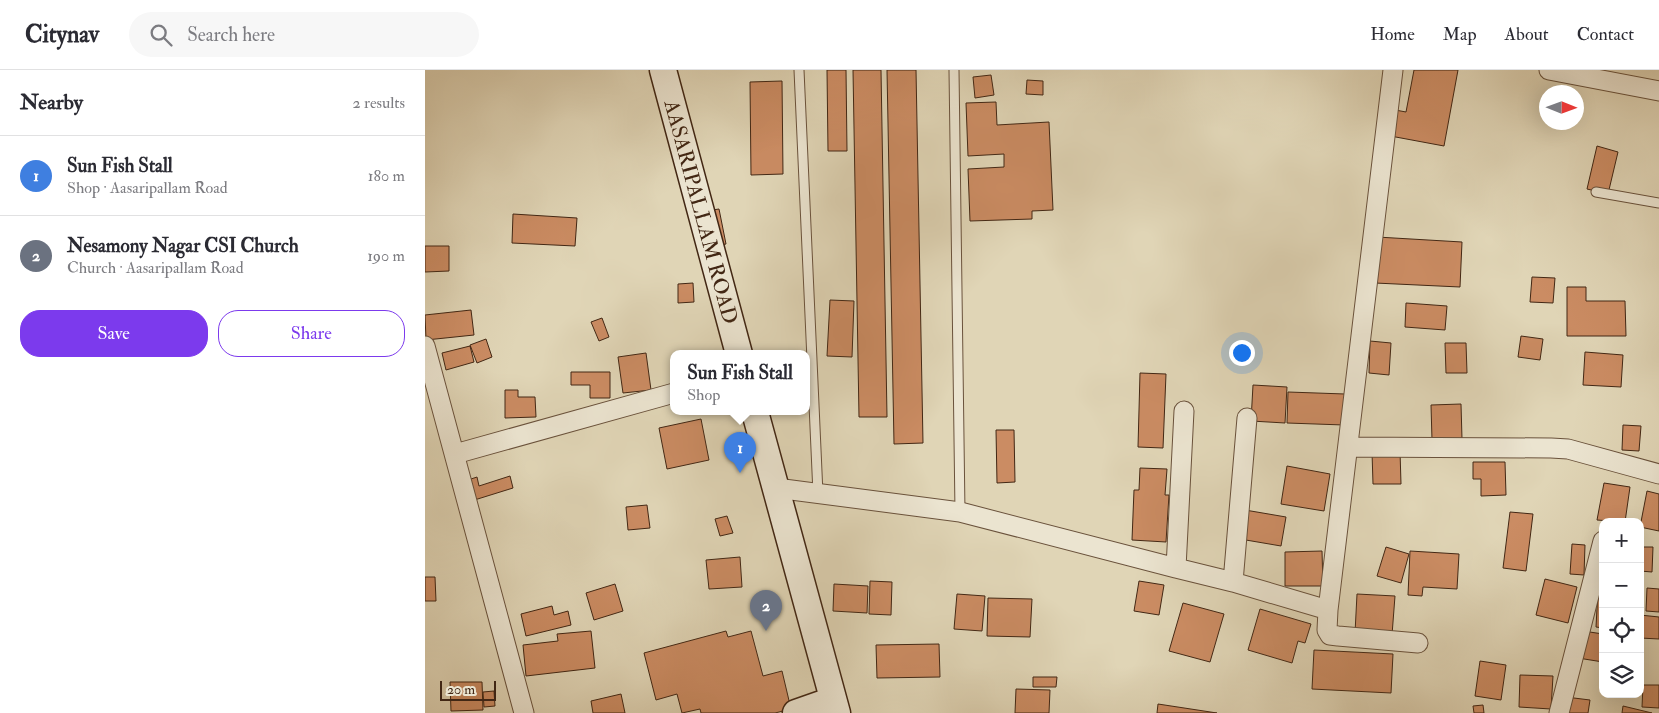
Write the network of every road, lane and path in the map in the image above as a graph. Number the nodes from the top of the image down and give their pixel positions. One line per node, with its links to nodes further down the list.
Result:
1 (663, 70): 10 (main road, AASARIPALLAM ROAD)
2 (799, 70): 19 (lane)
3 (954, 70): 20 (lane)
4 (1393, 70): 15 (street)
5 (1549, 70): 6 (street)
6 (1659, 91)
7 (1596, 192): 8 (lane)
8 (1659, 203)
9 (425, 346): 16 (street)
10 (738, 350)
11 (670, 395): 16 (street)
12 (1184, 411): 22 (street)
13 (756, 415): 18 (main road)
14 (1247, 418): 23 (street)
15 (1348, 447): 17 (street); 24 (street)
16 (455, 454): 27 (street)
17 (1659, 474)
18 (776, 488): 19 (street); 26 (main road)
19 (818, 494): 20 (street)
20 (960, 512): 22 (street)
21 (1599, 557): 29 (street)
22 (1176, 568): 23 (street)
23 (1233, 582): 24 (street)
24 (1328, 610): 25 (street)
25 (1417, 642)
26 (835, 707): 28 (main road)
27 (524, 713)
28 (796, 713)
29 (1559, 713)

